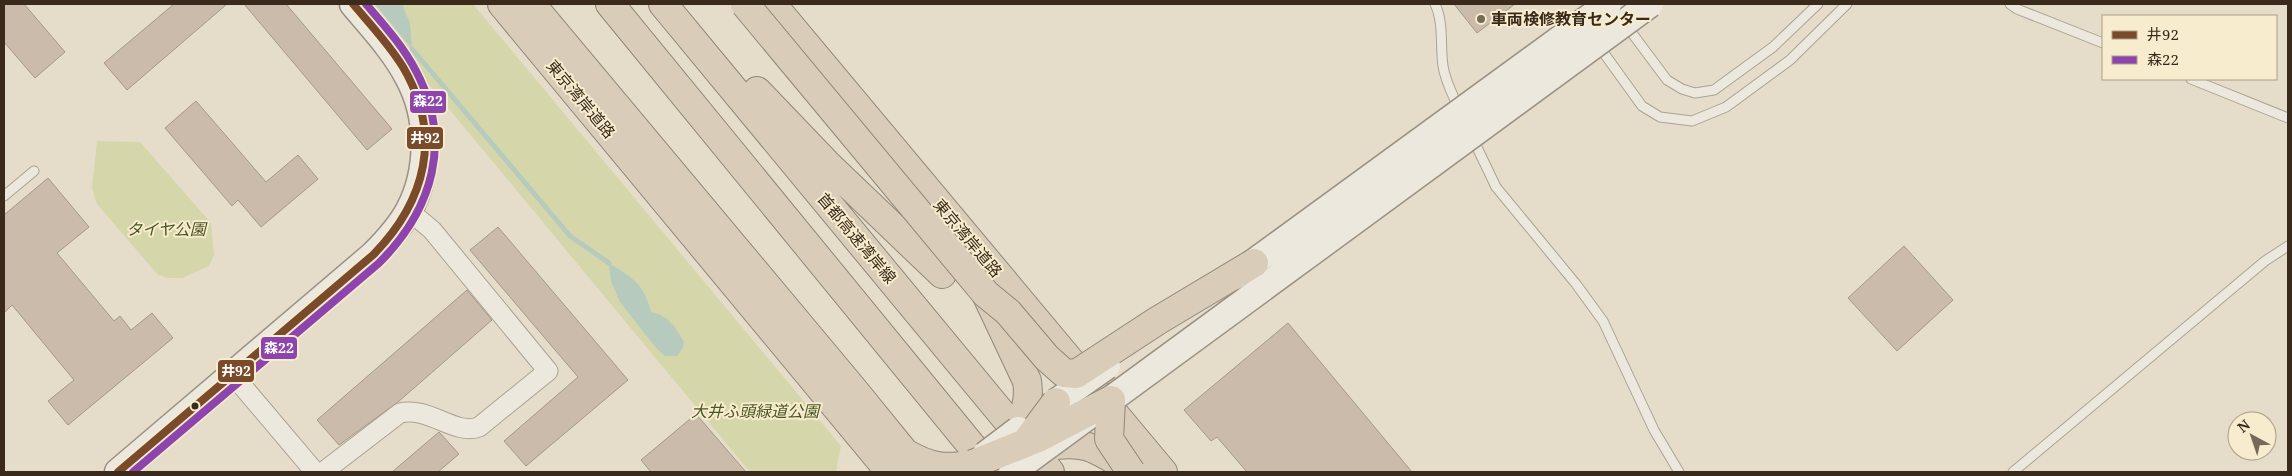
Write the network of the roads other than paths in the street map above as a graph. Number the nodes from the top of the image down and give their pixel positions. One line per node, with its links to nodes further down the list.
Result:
1 (353, 4): 21 (street)
2 (502, 4): 30 (highway, 東京湾岸道路)
3 (610, 4): 29 (highway)
4 (663, 4): 29 (highway, 首都高速湾岸線)
5 (672, 4): 24 (highway)
6 (745, 4): 25 (highway, bridge)
7 (772, 4): 35 (highway, 東京湾岸道路)
8 (1435, 4): 36 (lane)
9 (1650, 4): 14 (street, bridge)
10 (1818, 4): 14 (lane)
11 (1847, 4): 15 (lane)
12 (2010, 4): 16 (lane)
13 (532, 7): 30 (highway)
14 (1616, 13): 15 (street, bridge); 23 (street, bridge)
15 (1597, 43): 27 (street, bridge)
16 (2102, 44)
17 (2193, 80): 18 (lane)
18 (2288, 118)
19 (34, 171): 20 (lane)
20 (4, 196)
21 (408, 210): 26 (street); 34 (street)
22 (2288, 246): 37 (lane)
23 (1254, 263): 25 (highway, bridge); 28 (street, bridge)
24 (942, 274)
25 (986, 294): 29 (highway)
26 (233, 375): 32 (street); 33 (street)
27 (1111, 400): 29 (highway, bridge); 31 (highway, bridge)
28 (1056, 402): 29 (highway, bridge)
29 (1005, 462): 30 (highway); 31 (highway, bridge)
30 (903, 466)
31 (1129, 469)
32 (118, 472)
33 (315, 472)
34 (323, 472)
35 (1164, 472)
36 (1679, 472)
37 (2013, 472)

